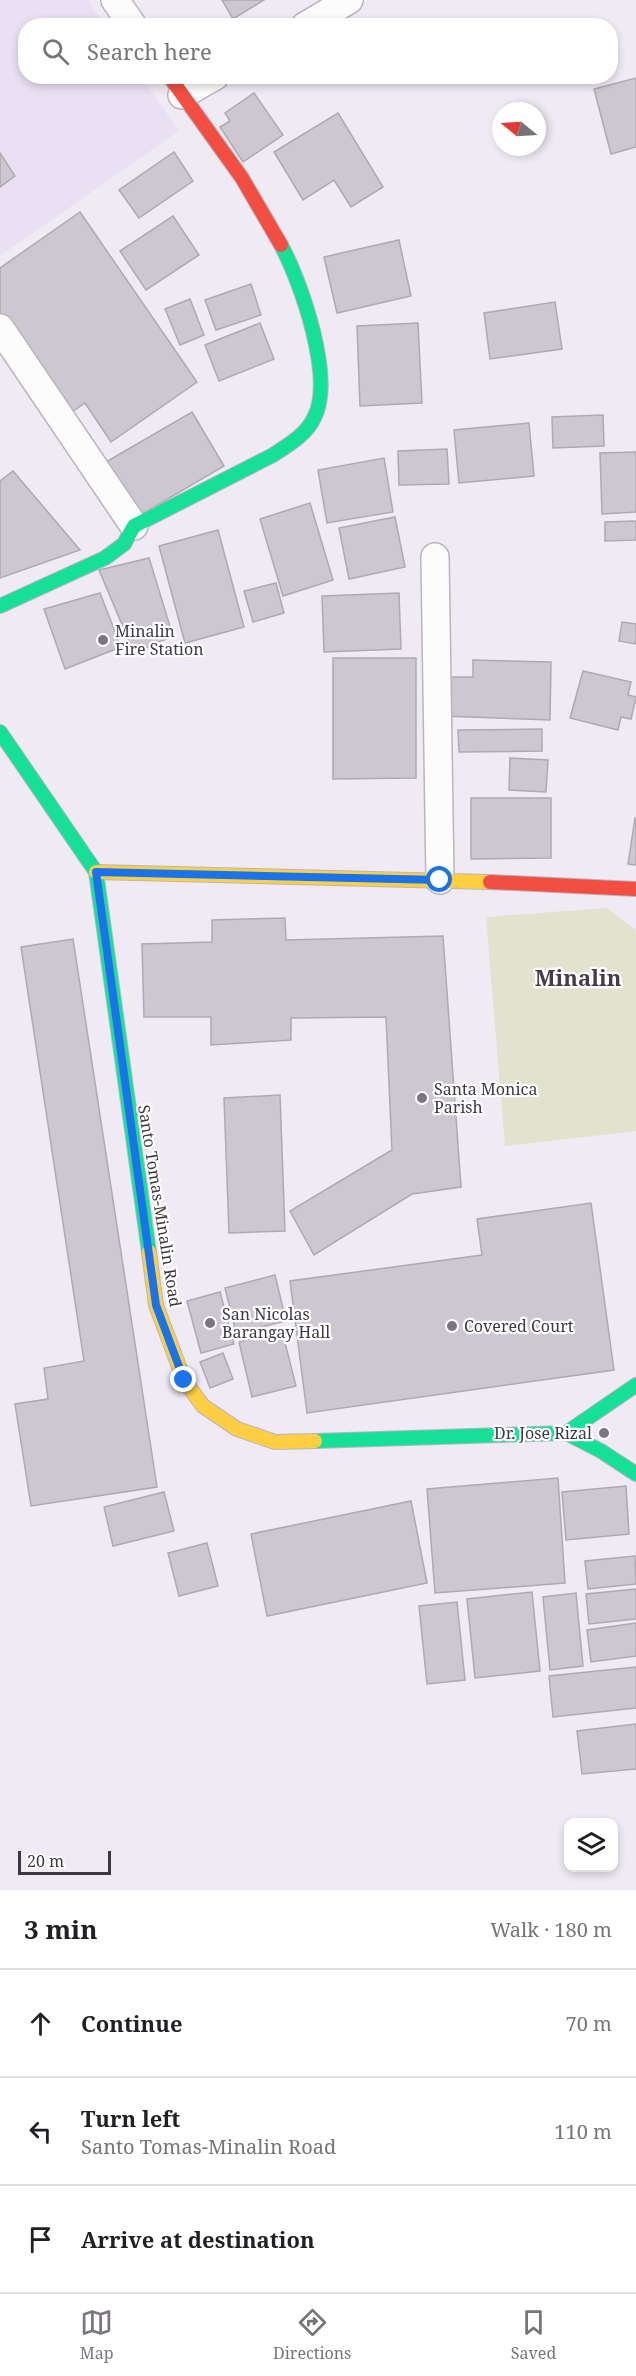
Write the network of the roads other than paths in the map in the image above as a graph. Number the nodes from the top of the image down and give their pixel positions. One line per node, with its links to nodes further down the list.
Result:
1 (115, 0): 3 (street)
2 (349, 0): 4 (street)
3 (127, 18)
4 (318, 18)
5 (176, 86): 7 (street)
6 (0, 328): 7 (street)
7 (134, 526): 9 (street)
8 (435, 556): 12 (street)
9 (0, 606)
10 (0, 732): 11 (street, Santo Tomas-Minalin Road)
11 (96, 872): 12 (street); 15 (street, Santo Tomas-Minalin Road)
12 (440, 880): 13 (street)
13 (636, 889)
14 (636, 1385): 15 (street)
15 (566, 1433): 16 (street, Santo Tomas-Minalin Road)
16 (636, 1474)

